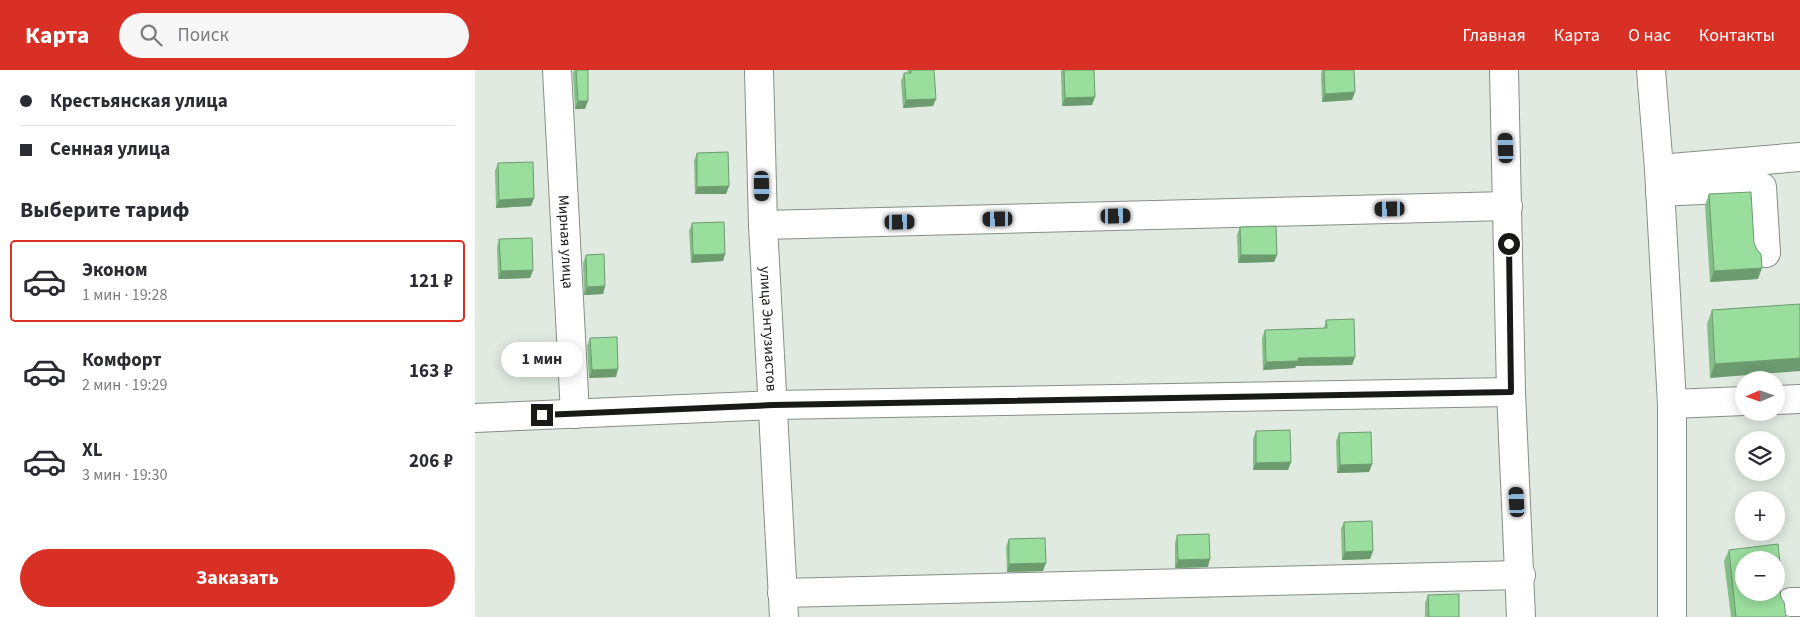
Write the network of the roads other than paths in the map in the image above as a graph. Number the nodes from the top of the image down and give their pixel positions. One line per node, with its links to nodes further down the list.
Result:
1 (557, 70): 16 (street, Мирная улица)
2 (759, 70): 8 (street, улица Энтузиастов)
3 (1504, 70): 7 (street)
4 (1651, 70): 6 (street)
5 (1800, 158): 6 (street)
6 (1660, 180): 9 (street); 14 (street)
7 (1508, 206): 8 (street); 10 (street)
8 (763, 225): 15 (street, улица Энтузиастов)
9 (1766, 253)
10 (1511, 392): 15 (street); 18 (street)
11 (1800, 399): 12 (street)
12 (1785, 400)
13 (1735, 401): 14 (street)
14 (1672, 404): 21 (street)
15 (773, 405): 16 (street); 19 (street, улица Энтузиастов)
16 (575, 414): 17 (street)
17 (475, 418)
18 (1521, 575): 19 (street); 20 (street)
19 (783, 605)
20 (1521, 617)
21 (1672, 617)

